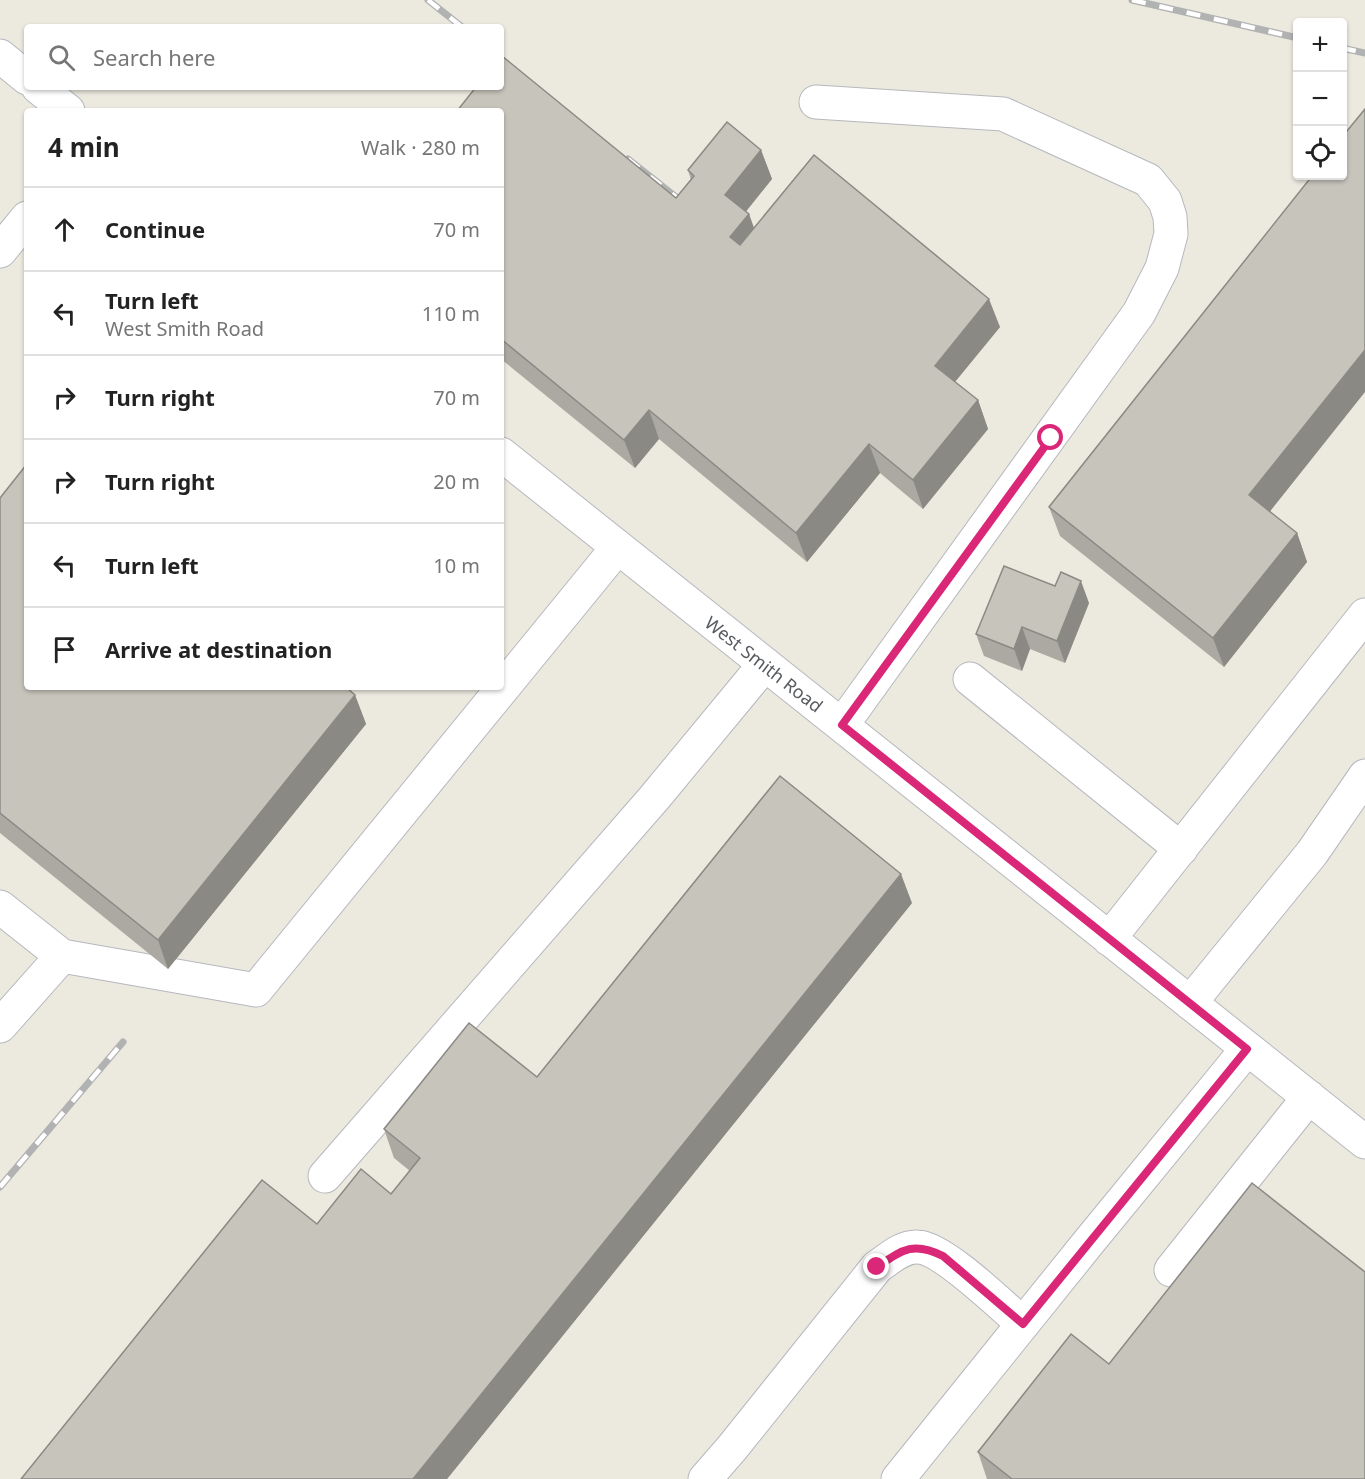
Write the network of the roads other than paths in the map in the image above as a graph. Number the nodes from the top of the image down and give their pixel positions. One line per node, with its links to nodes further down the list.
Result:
1 (0, 56): 2 (street)
2 (24, 76)
3 (42, 90): 5 (street)
4 (816, 102): 15 (street)
5 (64, 108)
6 (24, 222): 7 (street)
7 (0, 251)
8 (504, 456): 9 (street, West Smith Road)
9 (618, 547): 11 (street, West Smith Road); 13 (street)
10 (1365, 615): 17 (street)
11 (765, 664): 15 (street, West Smith Road); 26 (street)
12 (970, 679): 17 (street)
13 (504, 687)
14 (501, 690): 20 (street)
15 (842, 725): 19 (street, West Smith Road)
16 (1365, 776): 21 (street)
17 (1181, 849): 19 (street)
18 (0, 907): 20 (street)
19 (1109, 939): 21 (street, West Smith Road)
20 (62, 957): 22 (street)
21 (1190, 1003): 23 (street, West Smith Road)
22 (0, 1026)
23 (1247, 1049): 24 (street, West Smith Road); 28 (street)
24 (1309, 1097): 25 (street, West Smith Road); 27 (street)
25 (1365, 1142)
26 (325, 1176)
27 (1171, 1270)
28 (1023, 1324): 29 (street); 30 (street)
29 (705, 1479)
30 (898, 1479)

